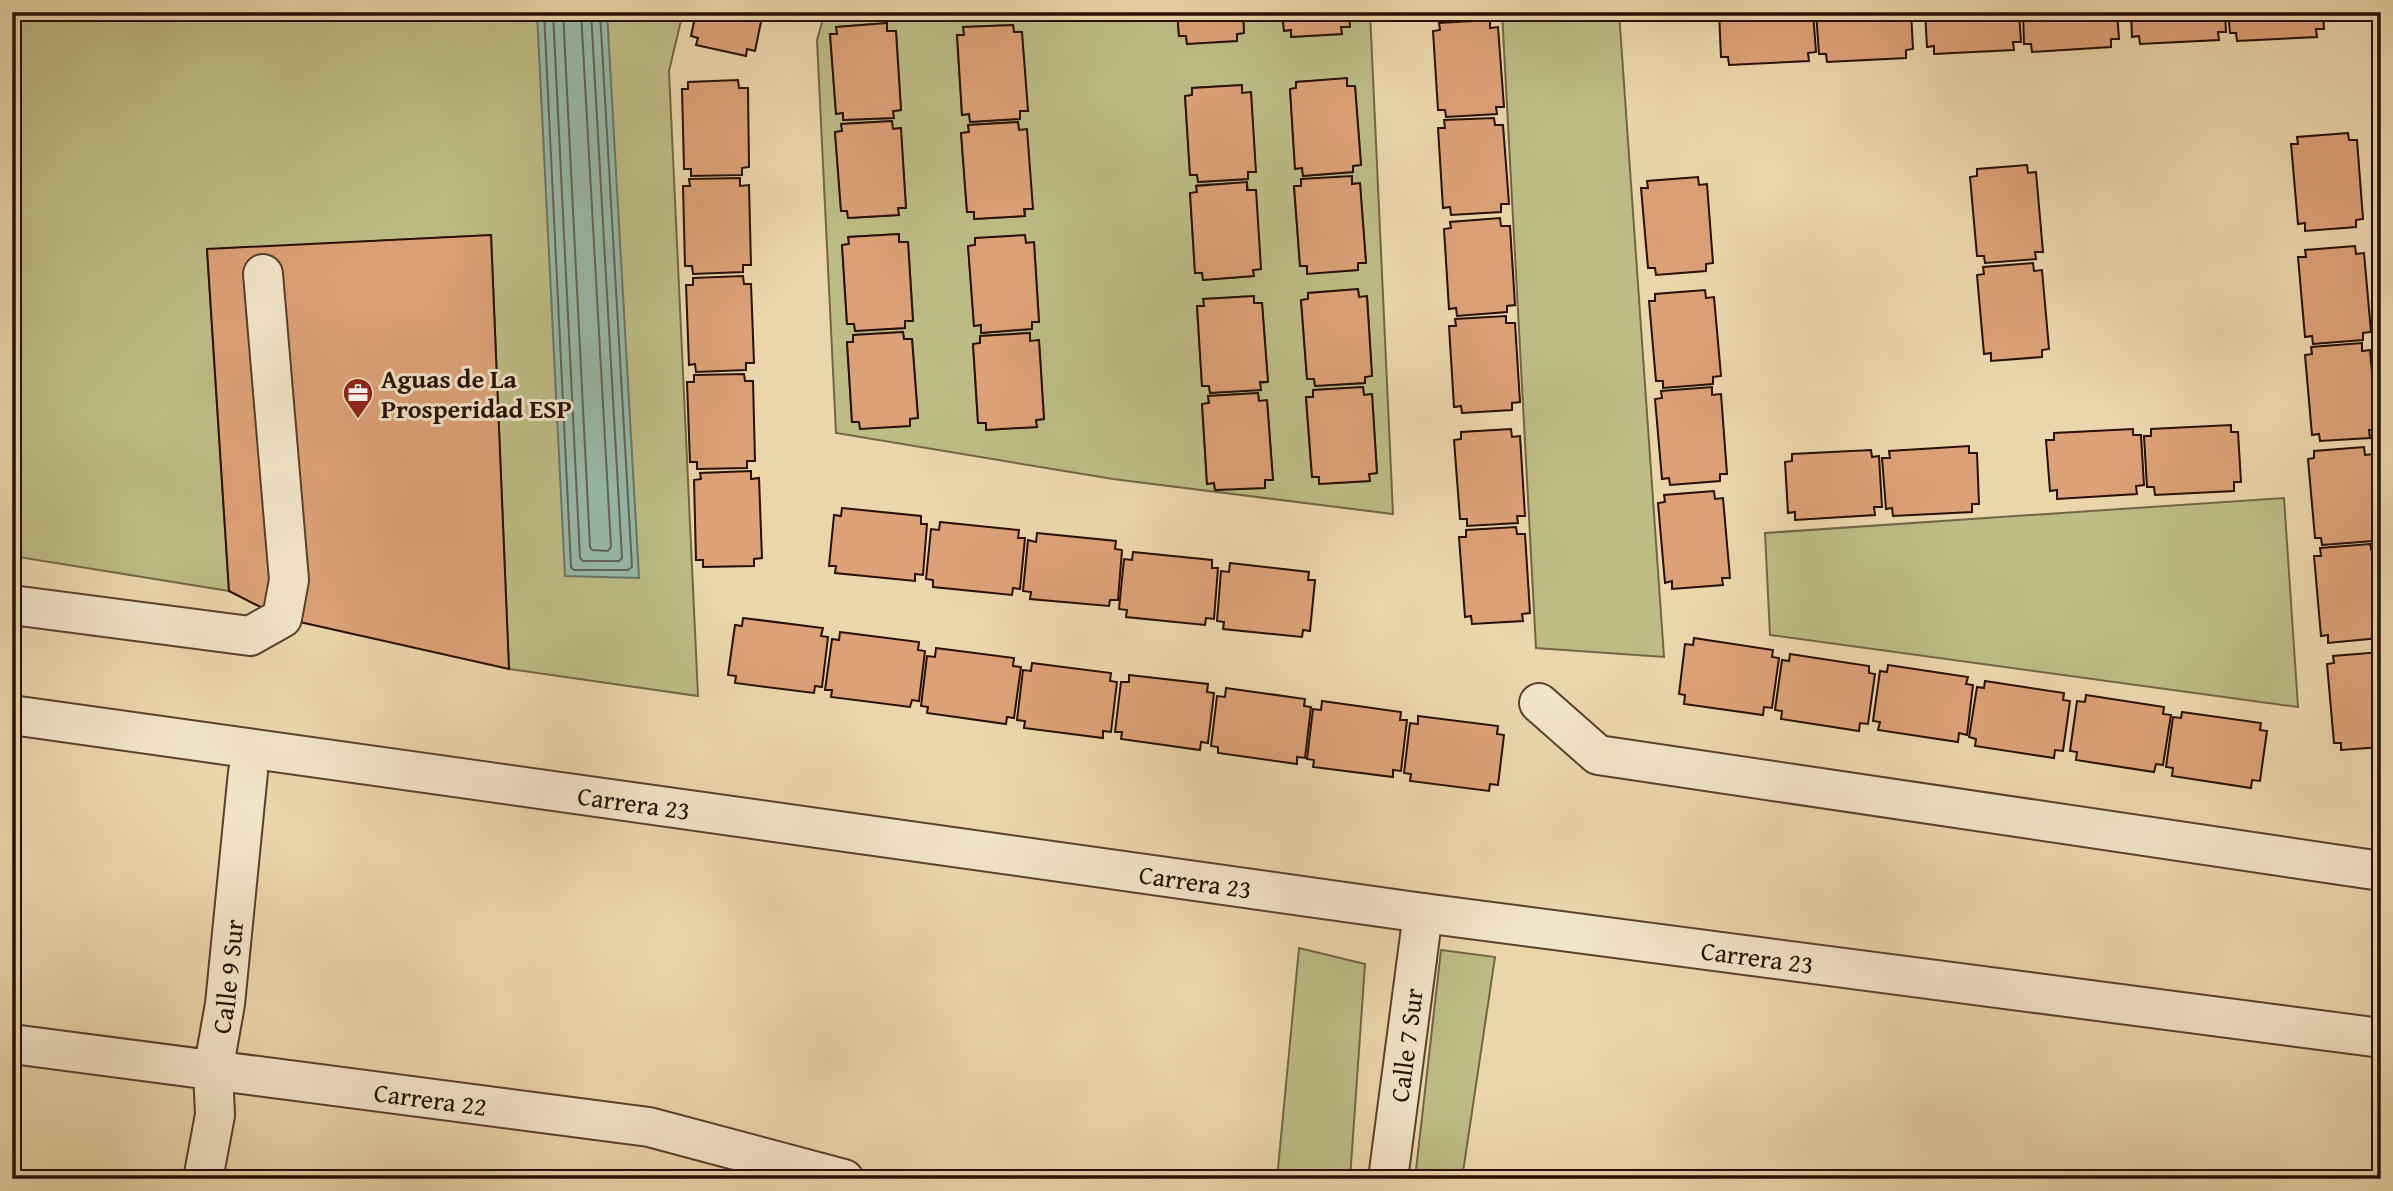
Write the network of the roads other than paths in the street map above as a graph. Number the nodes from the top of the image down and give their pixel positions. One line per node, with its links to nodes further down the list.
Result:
1 (263, 274): 2 (street)
2 (12, 605)
3 (1539, 703): 6 (street)
4 (12, 715): 7 (street, Carrera 23)
5 (248, 772): 10 (street, Calle 9 Sur)
6 (2381, 871)
7 (1423, 913): 8 (street, Carrera 23); 13 (street, Calle 7 Sur)
8 (2381, 1038)
9 (12, 1044): 10 (street, Carrera 22)
10 (213, 1071): 11 (street, Calle 9 Sur); 12 (street, Carrera 22)
11 (203, 1179)
12 (845, 1179)
13 (1388, 1179)

